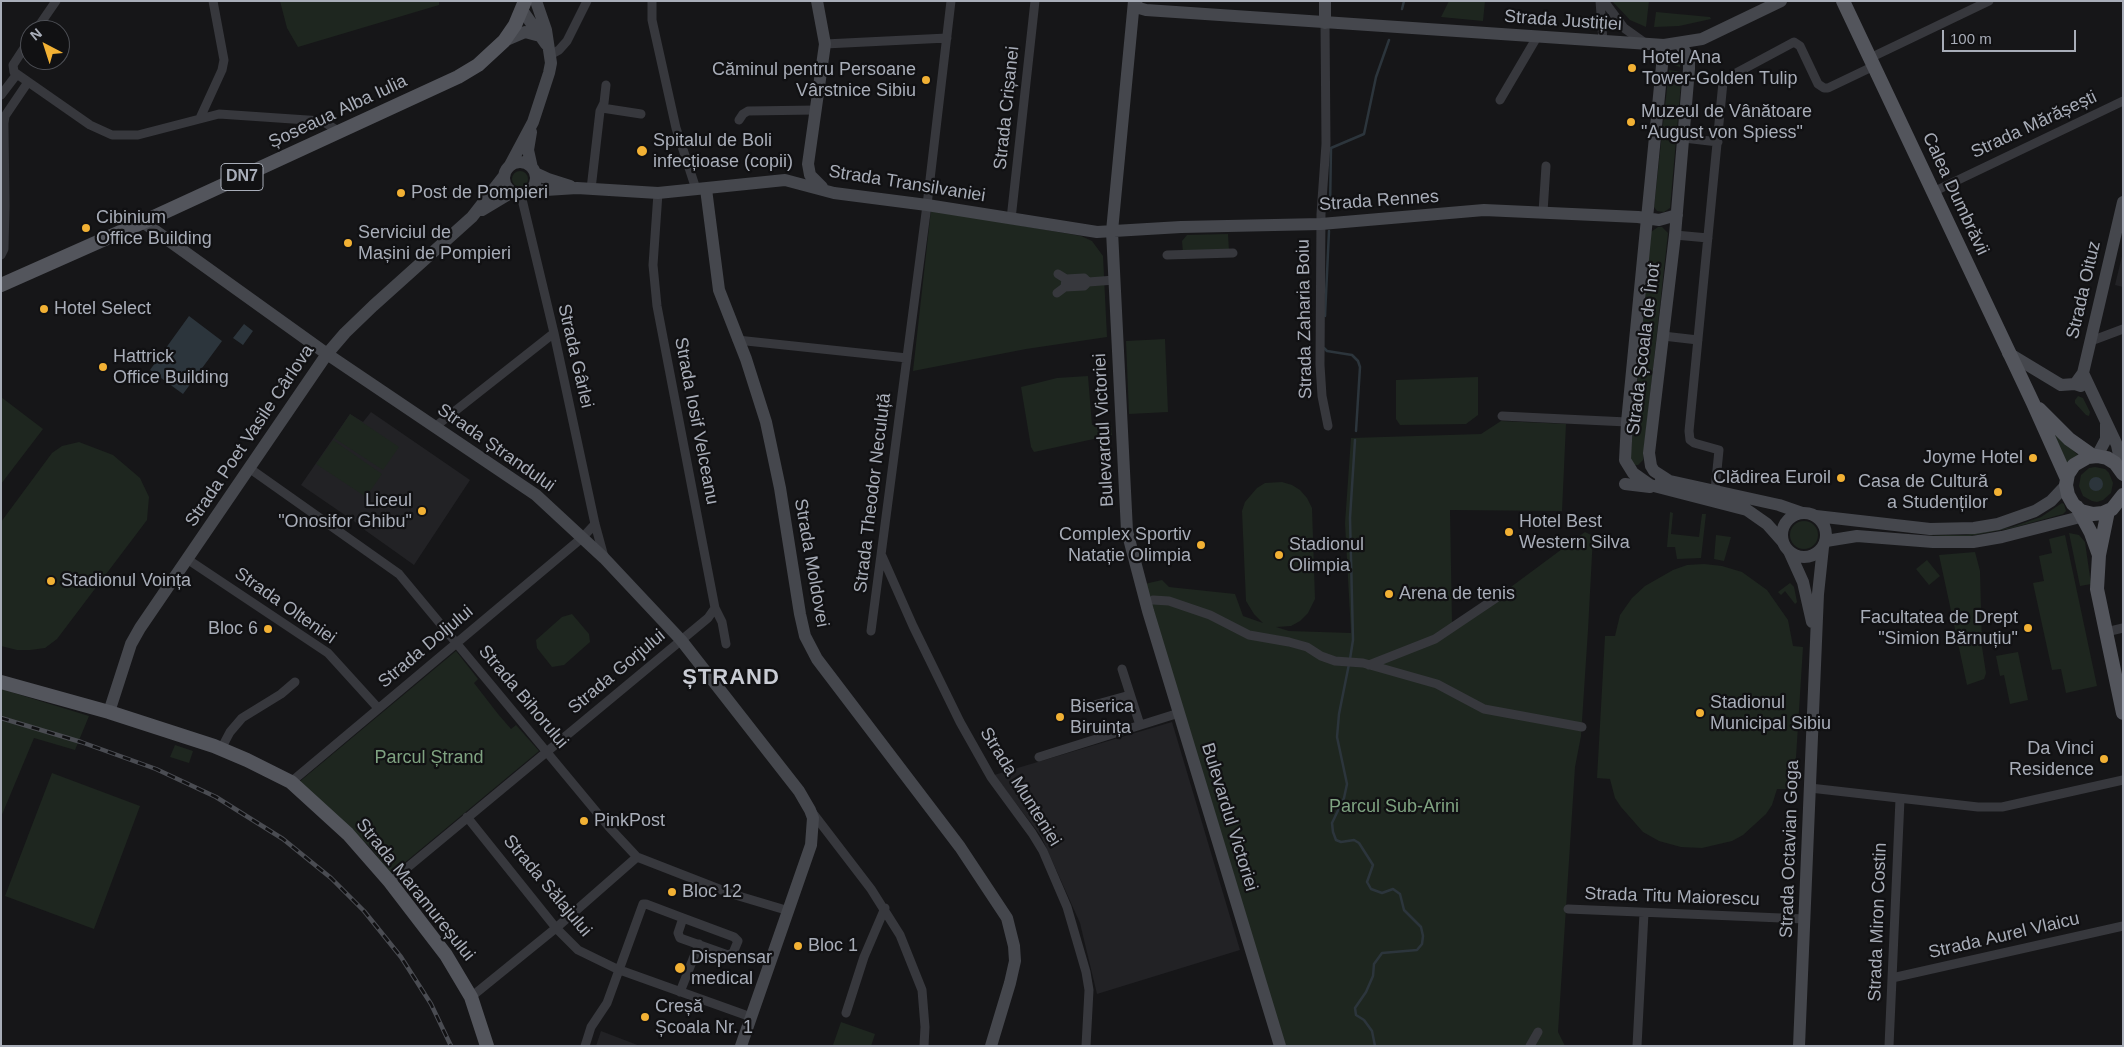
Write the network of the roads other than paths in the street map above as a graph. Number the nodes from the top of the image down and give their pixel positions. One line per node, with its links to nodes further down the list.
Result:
1 (56, 1): 17 (street)
2 (213, 1): 40 (street)
3 (536, 1): 26 (street)
4 (587, 1): 26 (street)
5 (652, 1): 53 (street)
6 (817, 1): 23 (street)
7 (952, 1): 20 (street, Strada Theodor Neculuță)
8 (1035, 1): 64 (street, Strada Crișanei)
9 (1134, 1): 18 (street, Strada Justiției); 67 (street, Bulevardul Victoriei)
10 (1325, 1): 18 (street, Strada Zaharia Boiu)
11 (1600, 1): 22 (street)
12 (1604, 1): 25 (street)
13 (1781, 1): 24 (street, Strada Justiției)
14 (1843, 1): 29 (main road, Calea Dumbrăvii)
15 (1989, 1): 29 (street)
16 (524, 6): 21 (main road, Șoseaua Alba Iulia / DN7); 26 (street)
17 (43, 20)
18 (1325, 23): 19 (street, Strada Justiției); 66 (street, Strada Zaharia Boiu)
19 (1537, 37): 22 (street, Strada Justiției); 35 (street)
20 (947, 38): 23 (street); 59 (street, Strada Theodor Neculuță)
21 (504, 41): 26 (street); 43 (main road, Șoseaua Alba Iulia / DN7)
22 (1603, 42): 25 (street, Strada Justiției)
23 (825, 44): 38 (street)
24 (1680, 44): 27 (street, Strada Justiției); 44 (street, Strada Școala de Înot)
25 (1647, 45): 27 (street, Strada Justiției); 30 (street)
26 (546, 46): 42 (street)
27 (1664, 46): 30 (street, Strada Școala de Înot)
28 (20, 54): 31 (street)
29 (1872, 62): 45 (street); 55 (main road, Calea Dumbrăvii)
30 (1662, 67): 63 (street, Strada Școala de Înot)
31 (16, 73): 32 (street); 34 (street)
32 (28, 82): 40 (street); 71 (street)
33 (606, 85): 37 (street)
34 (1, 95)
35 (1500, 100)
36 (2123, 102): 55 (street, Strada Mărășești)
37 (602, 108): 39 (street); 52 (street)
38 (816, 110): 41 (street); 46 (street)
39 (641, 114)
40 (200, 118): 43 (street)
41 (739, 120)
42 (533, 122): 48 (street); 49 (street, Strada Poet Vasile Cârlova)
43 (340, 132): 65 (main road, Șoseaua Alba Iulia / DN7)
44 (1684, 138): 45 (street); 61 (street, Strada Școala de Înot)
45 (1718, 142): 69 (street)
46 (808, 164): 50 (street); 54 (street)
47 (1546, 166): 60 (street)
48 (534, 170): 49 (street); 51 (street, Strada Transilvaniei); 56 (street)
49 (506, 172): 56 (street); 62 (street, Strada Poet Vasile Cârlova)
50 (778, 179): 53 (street, Strada Transilvaniei); 54 (street, Strada Transilvaniei)
51 (577, 188): 52 (street, Strada Transilvaniei); 56 (street, Strada Transilvaniei)
52 (591, 189): 57 (street, Strada Transilvaniei)
53 (701, 189): 57 (street, Strada Transilvaniei); 79 (street, Strada Moldovei)
54 (825, 191): 59 (street, Strada Transilvaniei)
55 (1933, 192): 82 (main road, Calea Dumbrăvii)
56 (521, 193): 62 (street, Strada Poet Vasile Cârlova); 77 (street, Strada Gârlei)
57 (658, 193): 113 (street, Strada Iosif Velceanu)
58 (2123, 202): 81 (street, Strada Oituz)
59 (927, 205): 64 (street, Strada Transilvaniei); 84 (street, Strada Theodor Neculuță)
60 (1543, 212): 63 (street, Strada Rennes); 66 (street, Strada Rennes)
61 (1677, 215): 63 (street); 68 (street, Strada Școala de Înot)
62 (472, 217): 83 (street, Strada Poet Vasile Cârlova)
63 (1648, 218): 88 (street, Strada Școala de Înot)
64 (1012, 219): 67 (street, Strada Transilvaniei)
65 (144, 222): 74 (main road, Șoseaua Alba Iulia / DN7); 83 (street, Strada Ștrandului)
66 (1321, 224): 67 (street, Strada Rennes); 91 (street, Strada Zaharia Boiu)
67 (1112, 230): 73 (street, Bulevardul Victoriei)
68 (1675, 234): 69 (street); 78 (street, Strada Școala de Înot)
69 (1708, 238): 80 (street)
70 (1233, 253): 72 (street)
71 (1, 255)
72 (1167, 255)
73 (1115, 280): 75 (street); 129 (street, Bulevardul Victoriei)
74 (1, 284)
75 (1057, 293)
76 (2123, 329): 81 (street)
77 (554, 333): 90 (street); 103 (street, Strada Gârlei)
78 (1663, 336): 80 (street); 97 (street, Strada Școala de Înot)
79 (737, 340): 84 (street); 164 (street, Strada Moldovei)
80 (1698, 340): 98 (street)
81 (2091, 341): 85 (street, Strada Oituz)
82 (2008, 353): 85 (street); 86 (main road, Calea Dumbrăvii)
83 (327, 354): 90 (street, Strada Ștrandului); 93 (street, Strada Poet Vasile Cârlova)
84 (906, 358): 107 (street, Strada Theodor Neculuță)
85 (2079, 379): 89 (street)
86 (2033, 403): 92 (main road, Calea Dumbrăvii); 95 (main road, Calea Dumbrăvii)
87 (1502, 416): 88 (street)
88 (1627, 422): 97 (street, Strada Școala de Înot)
89 (2106, 422): 92 (street); 94 (street)
90 (436, 426): 104 (street, Strada Ștrandului)
91 (1328, 426)
92 (2095, 456): 94 (main road, Calea Dumbrăvii); 95 (main road)
93 (249, 468): 110 (street, Strada Poet Vasile Cârlova); 118 (street, Strada Bihorului)
94 (2121, 470)
95 (2066, 482): 101 (main road, Calea Dumbrăvii); 102 (street)
96 (1625, 484): 97 (street)
97 (1668, 485): 98 (street); 106 (street, Strada Octavian Goga)
98 (1715, 490): 100 (street)
99 (2117, 504): 101 (main road); 108 (main road)
100 (1802, 513): 102 (street); 106 (street)
101 (2084, 513): 105 (street); 108 (main road)
102 (1816, 516): 105 (street)
103 (595, 524): 104 (street); 109 (street, Strada Gârlei)
104 (583, 537): 109 (street, Strada Ștrandului); 118 (street, Strada Doljului)
105 (1824, 544): 106 (street); 120 (street, Strada Octavian Goga)
106 (1786, 547): 120 (street, Strada Octavian Goga)
107 (882, 556): 115 (street, Strada Theodor Neculuță); 165 (street, Strada Munteniei)
108 (2099, 556): 116 (main road)
109 (604, 558): 117 (street, Strada Ștrandului)
110 (187, 559): 127 (street, Strada Olteniei); 128 (street, Strada Poet Vasile Cârlova)
111 (1496, 598): 121 (street)
112 (1153, 600): 121 (street)
113 (715, 608): 117 (street); 119 (street, Strada Iosif Velceanu)
114 (2123, 628): 116 (street)
115 (872, 631)
116 (2106, 632): 130 (main road)
117 (681, 640): 134 (street, Strada Gorjului); 140 (street, Strada Ștrandului)
118 (457, 642): 127 (street, Strada Doljului); 134 (street, Strada Bihorului)
119 (726, 644)
120 (1817, 653): 138 (street, Strada Octavian Goga)
121 (1366, 664): 132 (street)
122 (1122, 670): 125 (street)
123 (1, 682): 128 (main road, Strada Maramureșului)
124 (295, 682): 133 (street)
125 (1130, 695): 126 (street); 131 (street)
126 (1090, 706)
127 (378, 708): 137 (street, Strada Doljului)
128 (109, 712): 133 (main road, Strada Maramureșului)
129 (1179, 713): 131 (street); 166 (street, Bulevardul Victoriei)
130 (2123, 713)
131 (1140, 725): 135 (street)
132 (1582, 727)
133 (221, 749): 137 (main road, Strada Maramureșului)
134 (547, 752): 141 (street, Strada Gorjului); 142 (street, Strada Bihorului)
135 (1039, 757)
136 (2123, 780): 139 (street)
137 (291, 782): 143 (main road, Strada Maramureșului)
138 (1810, 788): 139 (street); 149 (street, Strada Octavian Goga)
139 (1900, 799): 154 (street, Strada Miron Costin)
140 (810, 810): 144 (street, Strada Ștrandului); 146 (street, Strada Ștrandului)
141 (467, 817): 143 (street, Strada Gorjului); 151 (street, Strada Sălajului)
142 (637, 857): 146 (street, Strada Bihorului); 151 (street)
143 (390, 882): 156 (main road, Strada Maramureșului)
144 (884, 908): 157 (street); 163 (street, Strada Ștrandului)
145 (1568, 909): 147 (street, Strada Titu Maiorescu)
146 (789, 911): 158 (street)
147 (1644, 913): 149 (street, Strada Titu Maiorescu); 168 (street)
148 (683, 918): 152 (street); 152 (street); 153 (street)
149 (1805, 919): 169 (street, Strada Octavian Goga)
150 (2123, 926): 154 (street, Strada Aurel Vlaicu)
151 (556, 928): 153 (street, Strada Sălajului); 156 (street)
152 (699, 944): 155 (street)
153 (620, 970): 155 (street, Strada Sălajului); 161 (street)
154 (1892, 978): 170 (street, Strada Miron Costin)
155 (680, 992): 158 (street, Strada Sălajului)
156 (472, 997): 160 (main road, Strada Maramureșului)
157 (846, 1013)
158 (751, 1017): 162 (street)
159 (1538, 1032): 167 (street)
160 (487, 1046)
161 (585, 1046)
162 (741, 1046)
163 (924, 1046)
164 (990, 1046)
165 (1086, 1046)
166 (1280, 1046)
167 (1530, 1046)
168 (1637, 1046)
169 (1799, 1046)
170 (1889, 1046)

